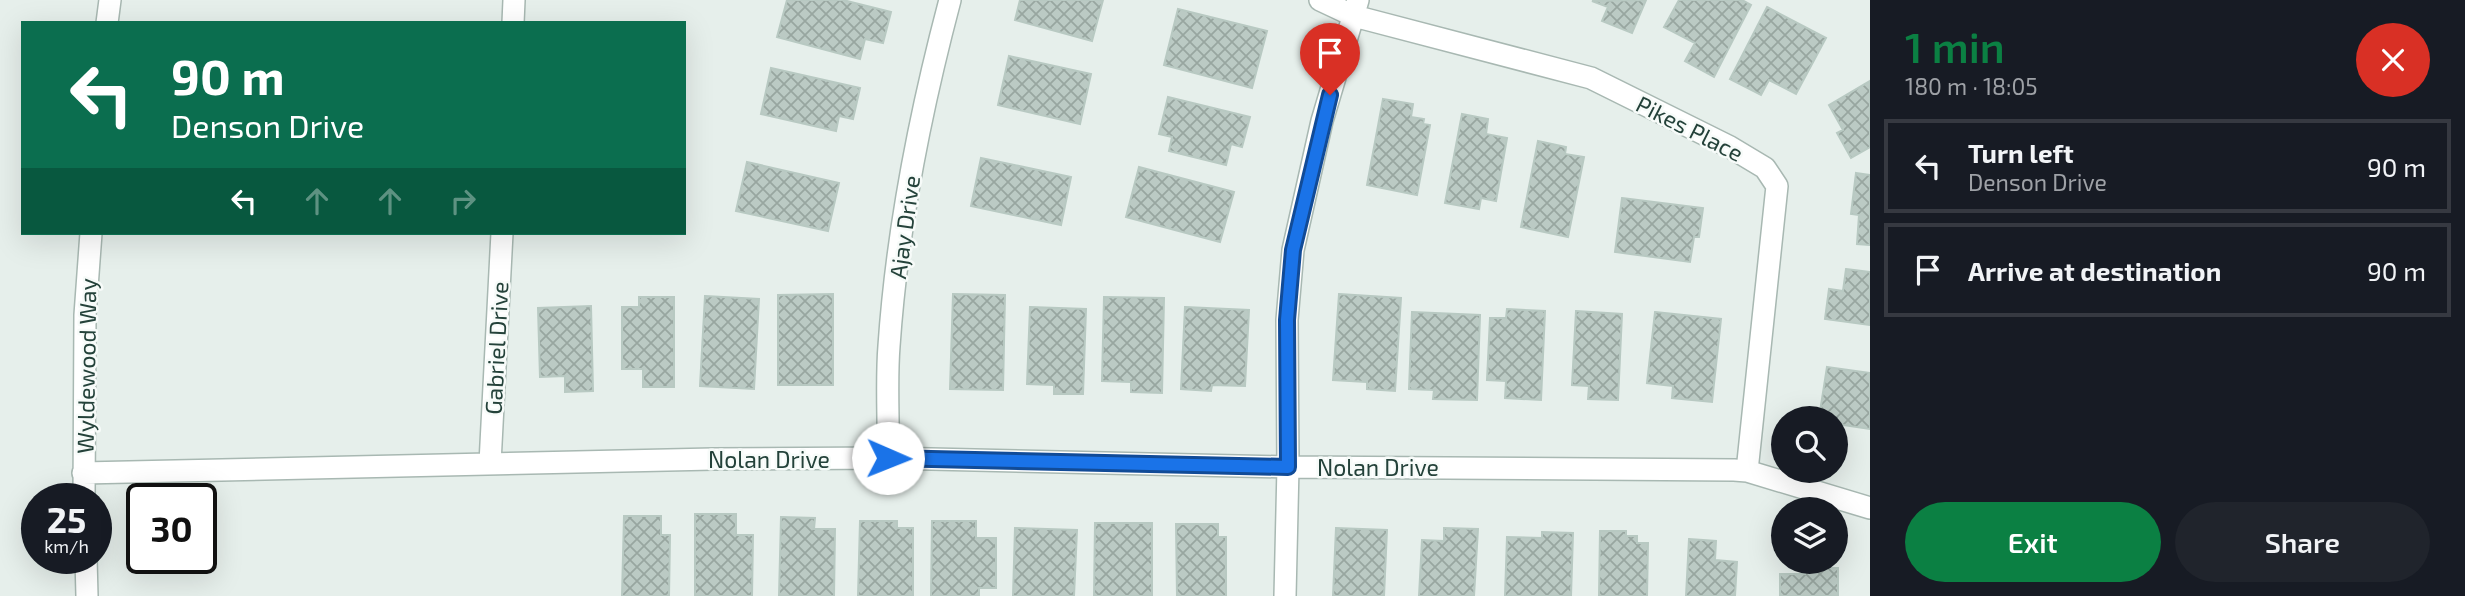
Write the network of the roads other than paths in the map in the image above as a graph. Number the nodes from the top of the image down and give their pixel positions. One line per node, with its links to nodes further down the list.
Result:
1 (110, 0): 6 (street)
2 (514, 0): 7 (street)
3 (950, 0): 10 (street, Ajay Drive)
4 (1320, 0): 5 (street, Pikes Place)
5 (1356, 8): 12 (street); 13 (street, Pikes Place)
6 (107, 21)
7 (513, 21)
8 (91, 235): 14 (street, Wyldewood Way)
9 (502, 235): 11 (street, Gabriel Drive)
10 (888, 458): 11 (street, Nolan Drive); 12 (street, Nolan Drive)
11 (489, 463): 14 (street, Nolan Drive)
12 (1288, 467): 13 (street, Nolan Drive); 19 (street)
13 (1747, 471): 16 (street, Nolan Drive)
14 (83, 473): 15 (street, Wyldewood Way)
15 (83, 483)
16 (1870, 508)
17 (86, 574): 18 (street)
18 (87, 596)
19 (1285, 596)

